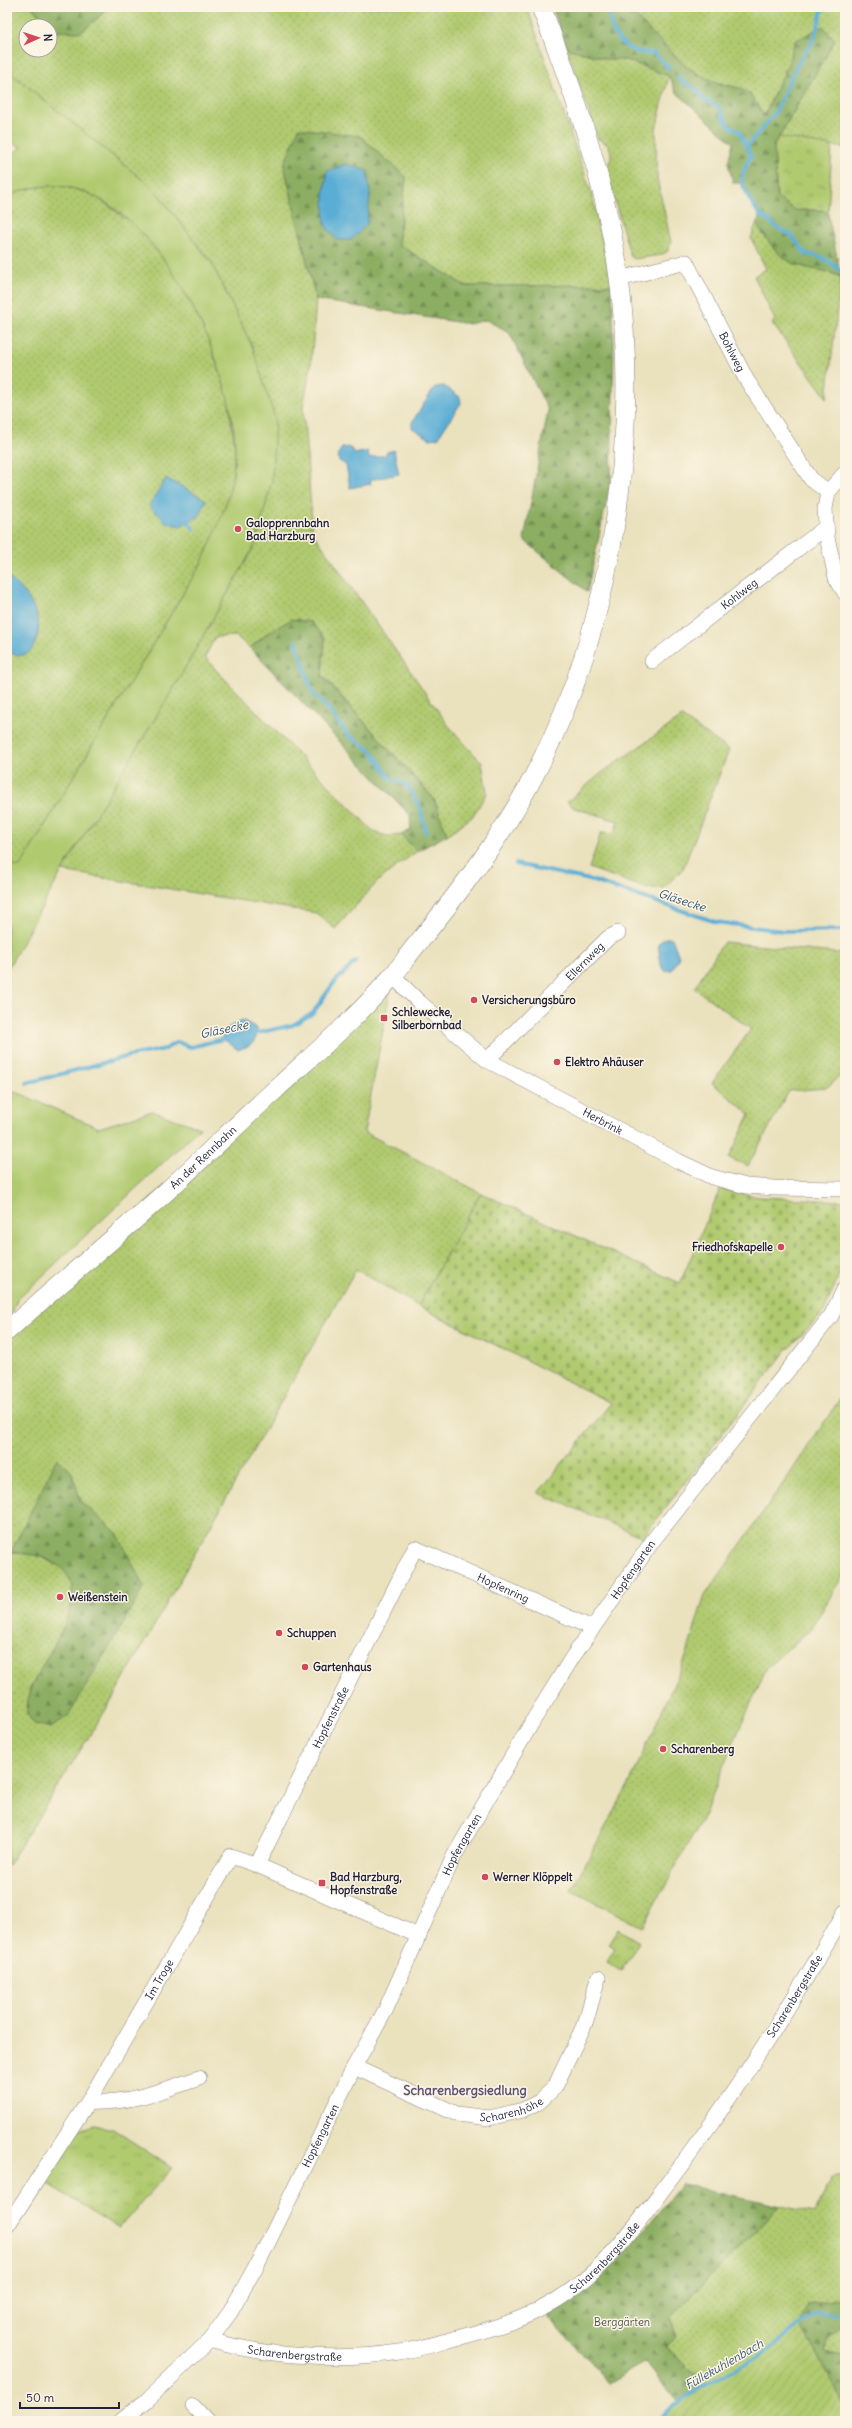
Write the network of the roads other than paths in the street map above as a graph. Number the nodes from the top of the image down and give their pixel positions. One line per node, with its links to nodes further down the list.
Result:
1 (541, 7): 2 (main road, An der Rennbahn)
2 (619, 279): 4 (street, Bohlweg); 9 (main road, An der Rennbahn)
3 (841, 476): 4 (street)
4 (828, 492): 5 (street)
5 (826, 527): 6 (street); 7 (street, Kohlweg)
6 (845, 593)
7 (652, 661)
8 (618, 933): 10 (street, Ellernweg)
9 (393, 976): 10 (street, Herbrink); 13 (main road, An der Rennbahn)
10 (487, 1060): 11 (street, Herbrink)
11 (845, 1189)
12 (845, 1288): 15 (street, Hopfengarten)
13 (7, 1331)
14 (415, 1548): 15 (street, Hopfenring); 16 (street, Hopfenstraße)
15 (592, 1628): 18 (street, Hopfengarten)
16 (257, 1865): 18 (street); 22 (street, Im Troge)
17 (845, 1912): 24 (street, Scharenbergstraße)
18 (419, 1936): 20 (street, Hopfengarten)
19 (598, 1978): 20 (street, Scharenhöhe)
20 (354, 2067): 24 (street, Hopfengarten)
21 (199, 2078): 22 (street)
22 (88, 2102): 23 (street, Im Troge)
23 (7, 2226)
24 (210, 2340): 26 (street, Hopfengarten)
25 (193, 2406): 27 (street)
26 (121, 2421)
27 (207, 2421)

